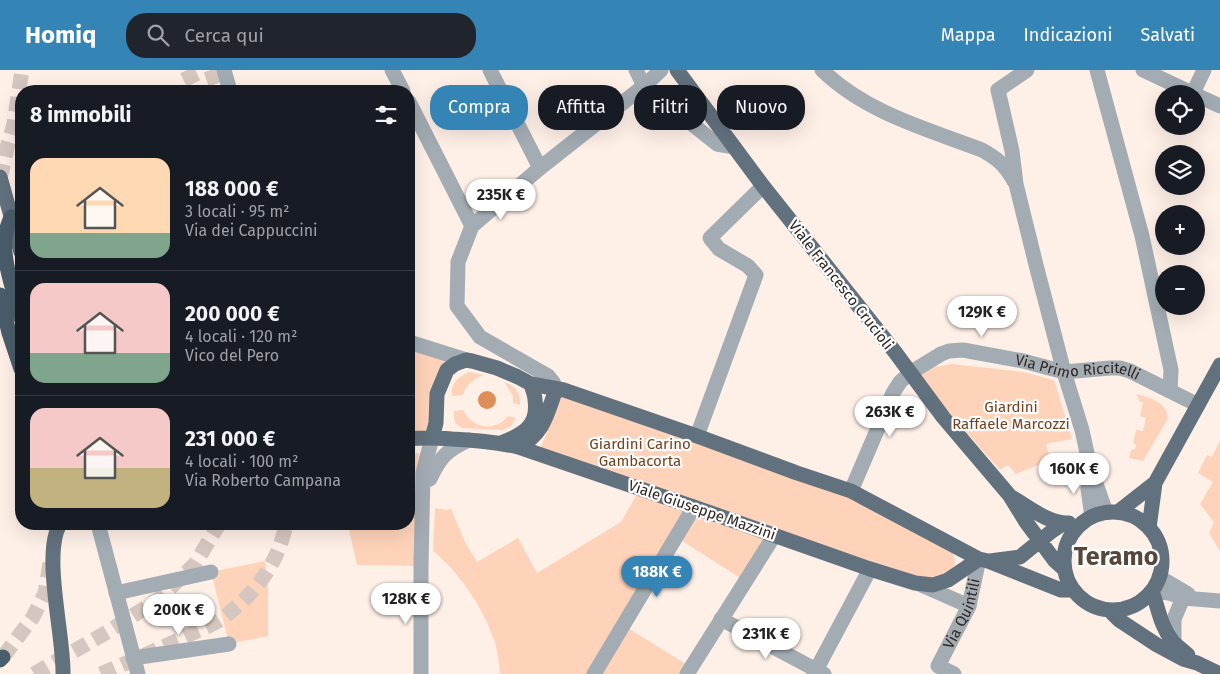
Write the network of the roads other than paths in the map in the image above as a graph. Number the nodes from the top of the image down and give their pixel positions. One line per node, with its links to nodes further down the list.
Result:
1 (224, 70): 12 (street)
2 (392, 70): 13 (street)
3 (490, 70): 24 (street)
4 (636, 70): 14 (street)
5 (661, 70): 15 (street)
6 (677, 70): 23 (main road, Viale Francesco Crucioli)
7 (822, 70): 26 (street)
8 (1027, 70): 26 (street)
9 (1097, 70): 41 (street)
10 (1144, 70): 16 (street)
11 (1204, 70): 17 (street)
12 (228, 85)
13 (400, 85)
14 (644, 85)
15 (645, 85)
16 (1175, 85)
17 (1198, 85)
18 (634, 94): 24 (street)
19 (1205, 99): 20 (street)
20 (1220, 106)
21 (415, 114): 29 (street)
22 (699, 130): 23 (street)
23 (734, 147): 27 (main road, Viale Francesco Crucioli)
24 (540, 168): 29 (street)
25 (0, 177): 28 (main road)
26 (1016, 184): 37 (street)
27 (762, 186): 38 (main road, Viale Francesco Crucioli); 43 (street)
28 (4, 219): 30 (main road); 32 (highway)
29 (472, 226): 40 (street)
30 (15, 240)
31 (0, 295): 34 (highway)
32 (15, 296)
33 (415, 344): 35 (street)
34 (15, 351)
35 (466, 360): 39 (main road); 44 (main road)
36 (1220, 365): 42 (main road)
37 (1064, 372): 38 (street, Via Primo Riccitelli); 41 (street, Via Primo Riccitelli); 54 (street)
38 (910, 373): 51 (street, Via Primo Riccitelli); 52 (main road, Viale Francesco Crucioli)
39 (531, 384): 40 (main road); 47 (main road)
40 (556, 389): 43 (main road); 48 (main road)
41 (1170, 391): 42 (street, Via Primo Riccitelli)
42 (1198, 405): 50 (main road)
43 (698, 436): 51 (main road)
44 (438, 438): 45 (main road, Viale Giuseppe Mazzini); 46 (main road, Viale Giuseppe Mazzini); 81 (street)
45 (415, 439)
46 (469, 440): 47 (main road, Viale Giuseppe Mazzini); 49 (street)
47 (500, 443): 48 (main road, Viale Giuseppe Mazzini)
48 (518, 447): 53 (main road, Viale Giuseppe Mazzini)
49 (430, 479)
50 (1155, 484): 54 (main road); 56 (main road)
51 (851, 491): 61 (main road)
52 (1010, 496): 55 (main road, Viale Francesco Crucioli); 60 (main road, Viale Francesco Crucioli)
53 (694, 507): 59 (main road, Viale Giuseppe Mazzini); 85 (street)
54 (1100, 516): 55 (main road, Viale Francesco Crucioli); 56 (main road); 64 (main road)
55 (1064, 523): 60 (main road, Viale Giuseppe Mazzini)
56 (1149, 528): 66 (main road)
57 (56, 530): 83 (main road)
58 (100, 530): 71 (street)
59 (774, 536): 63 (main road, Viale Giuseppe Mazzini); 76 (street)
60 (1040, 541): 62 (main road, Viale Giuseppe Mazzini); 64 (main road, Viale Francesco Crucioli)
61 (948, 543): 62 (main road); 67 (main road)
62 (984, 560): 67 (main road, Viale Giuseppe Mazzini); 69 (main road); 74 (street, Via Quintili)
63 (870, 569): 68 (main road, Viale Giuseppe Mazzini); 82 (street)
64 (1065, 570): 69 (main road)
65 (211, 572): 71 (street)
66 (1159, 577): 70 (main road); 72 (street)
67 (948, 580): 68 (main road, Viale Giuseppe Mazzini)
68 (915, 583): 74 (street)
69 (1073, 590): 75 (main road)
70 (1152, 591): 72 (street); 75 (main road); 77 (main road)
71 (116, 593): 79 (street)
72 (1190, 599): 73 (street); 77 (street)
73 (1220, 601)
74 (969, 606): 87 (street, Via Quintili)
75 (1109, 610): 80 (main road)
76 (721, 619): 82 (street); 86 (street)
77 (1174, 642): 80 (main road)
78 (229, 644): 79 (street)
79 (133, 658): 84 (street)
80 (1197, 663): 88 (main road)
81 (423, 672)
82 (818, 673)
83 (63, 674)
84 (138, 674)
85 (594, 674)
86 (686, 674)
87 (954, 674)
88 (1220, 674)

